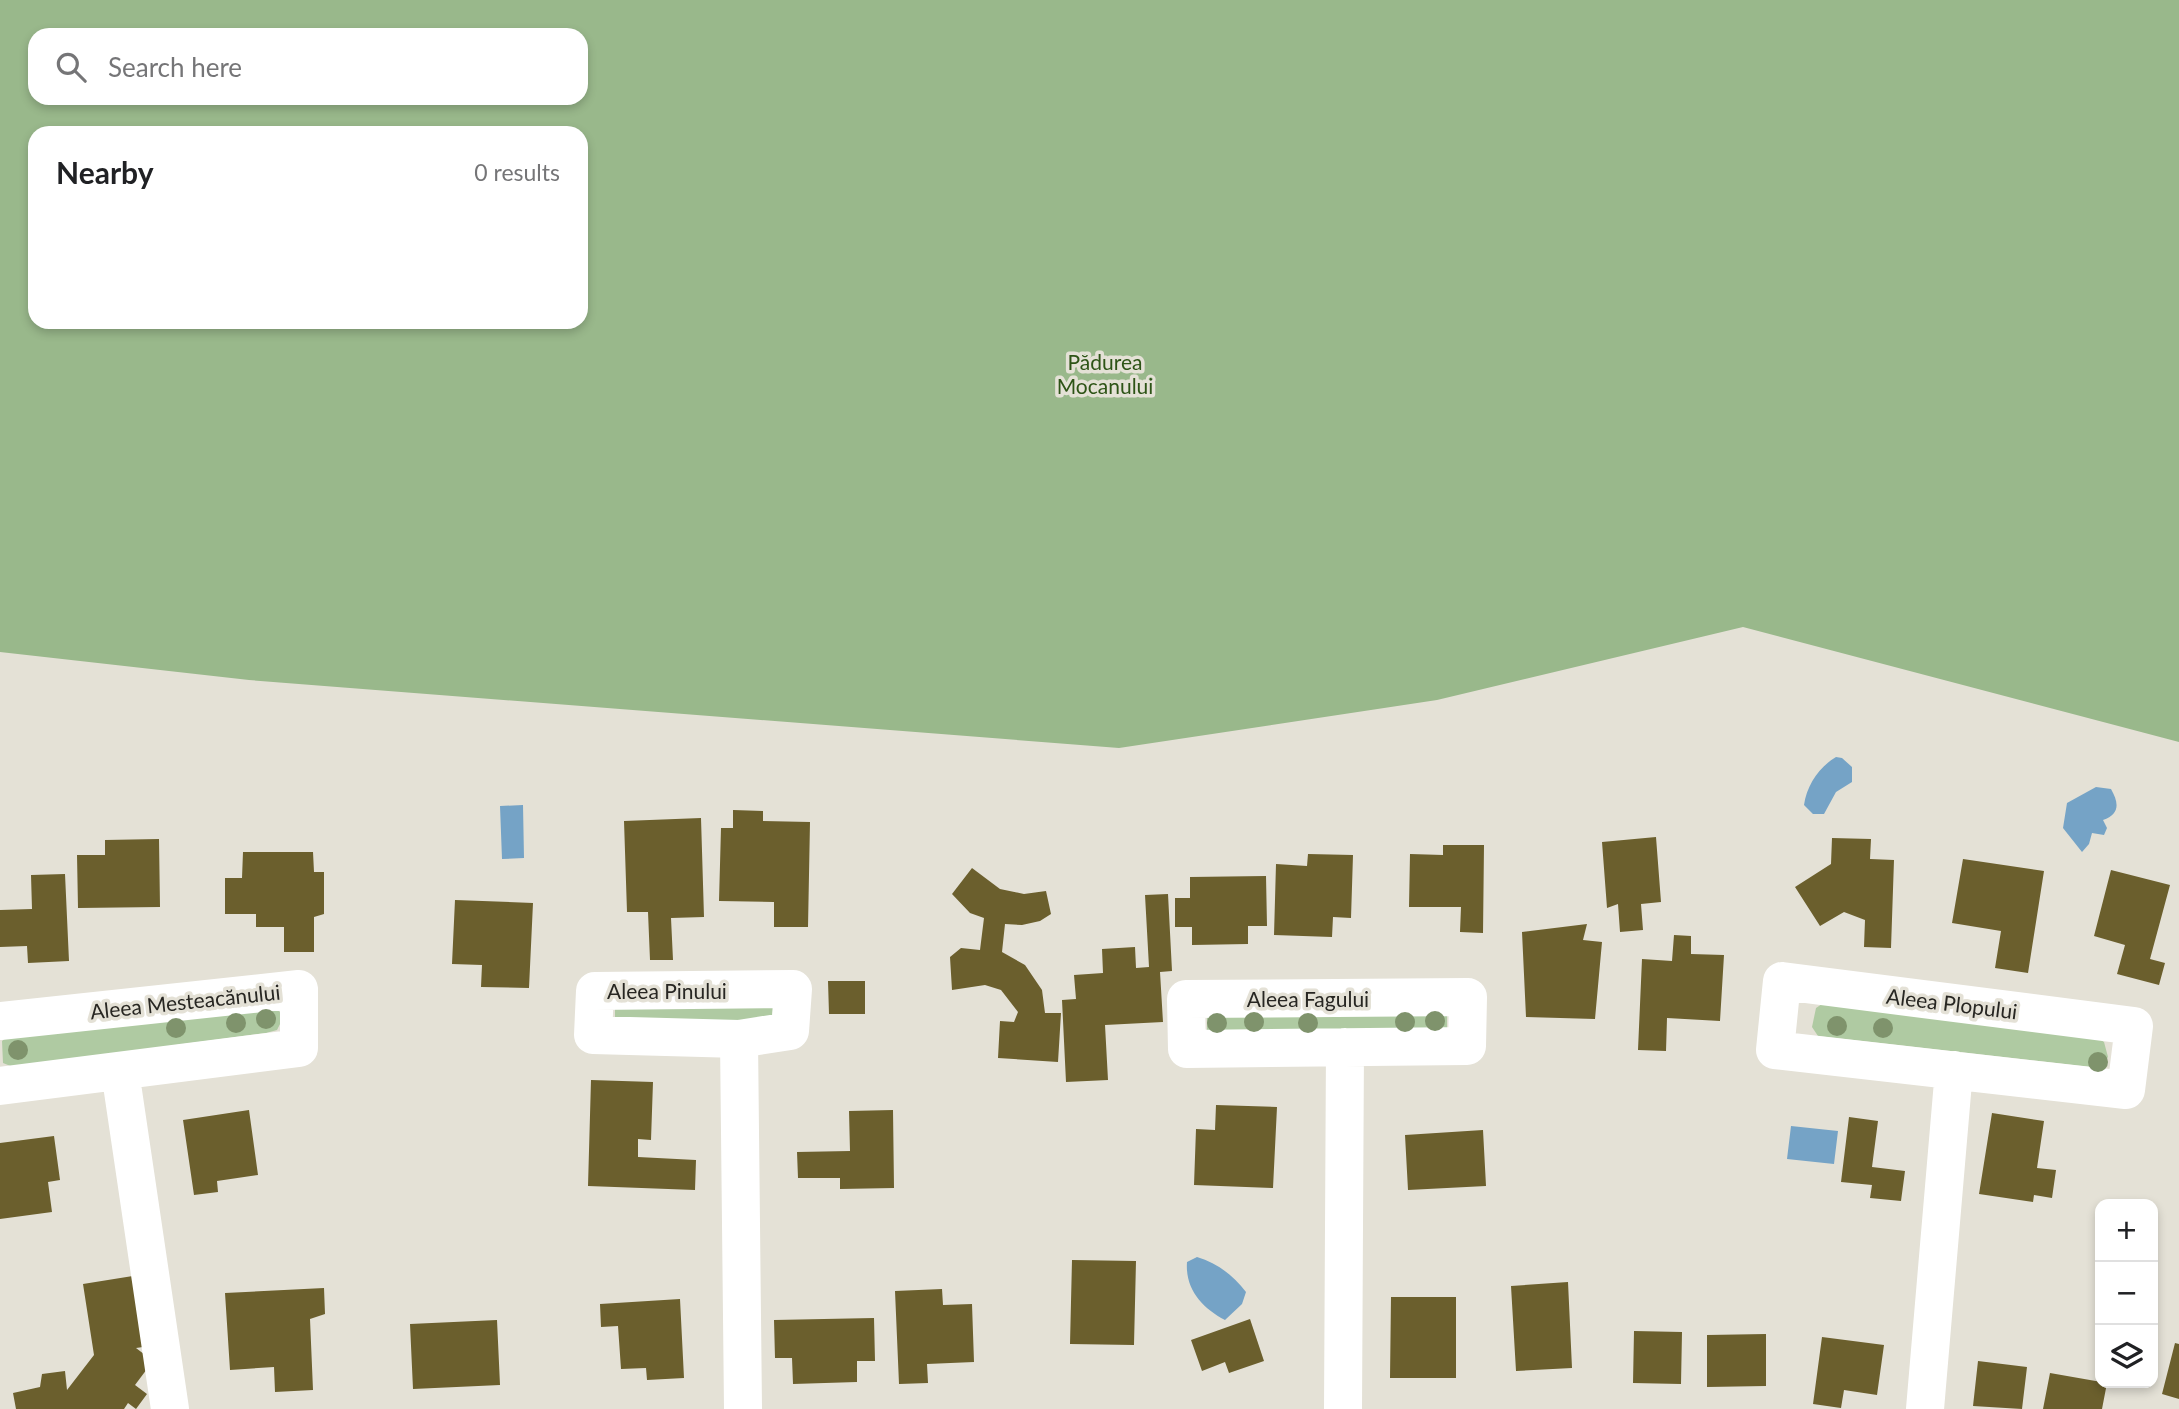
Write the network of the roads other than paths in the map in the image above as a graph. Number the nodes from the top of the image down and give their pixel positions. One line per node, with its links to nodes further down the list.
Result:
1 (0, 1021): 4 (street, Aleea Mesteacănului)
2 (739, 1039): 8 (street)
3 (1345, 1047): 3 (street, Aleea Fagului); 9 (street)
4 (120, 1070): 6 (street, Aleea Mesteacănului); 7 (street)
5 (1954, 1070): 5 (street, Aleea Plopului); 10 (street)
6 (0, 1086)
7 (170, 1409)
8 (743, 1409)
9 (1343, 1409)
10 (1926, 1409)

